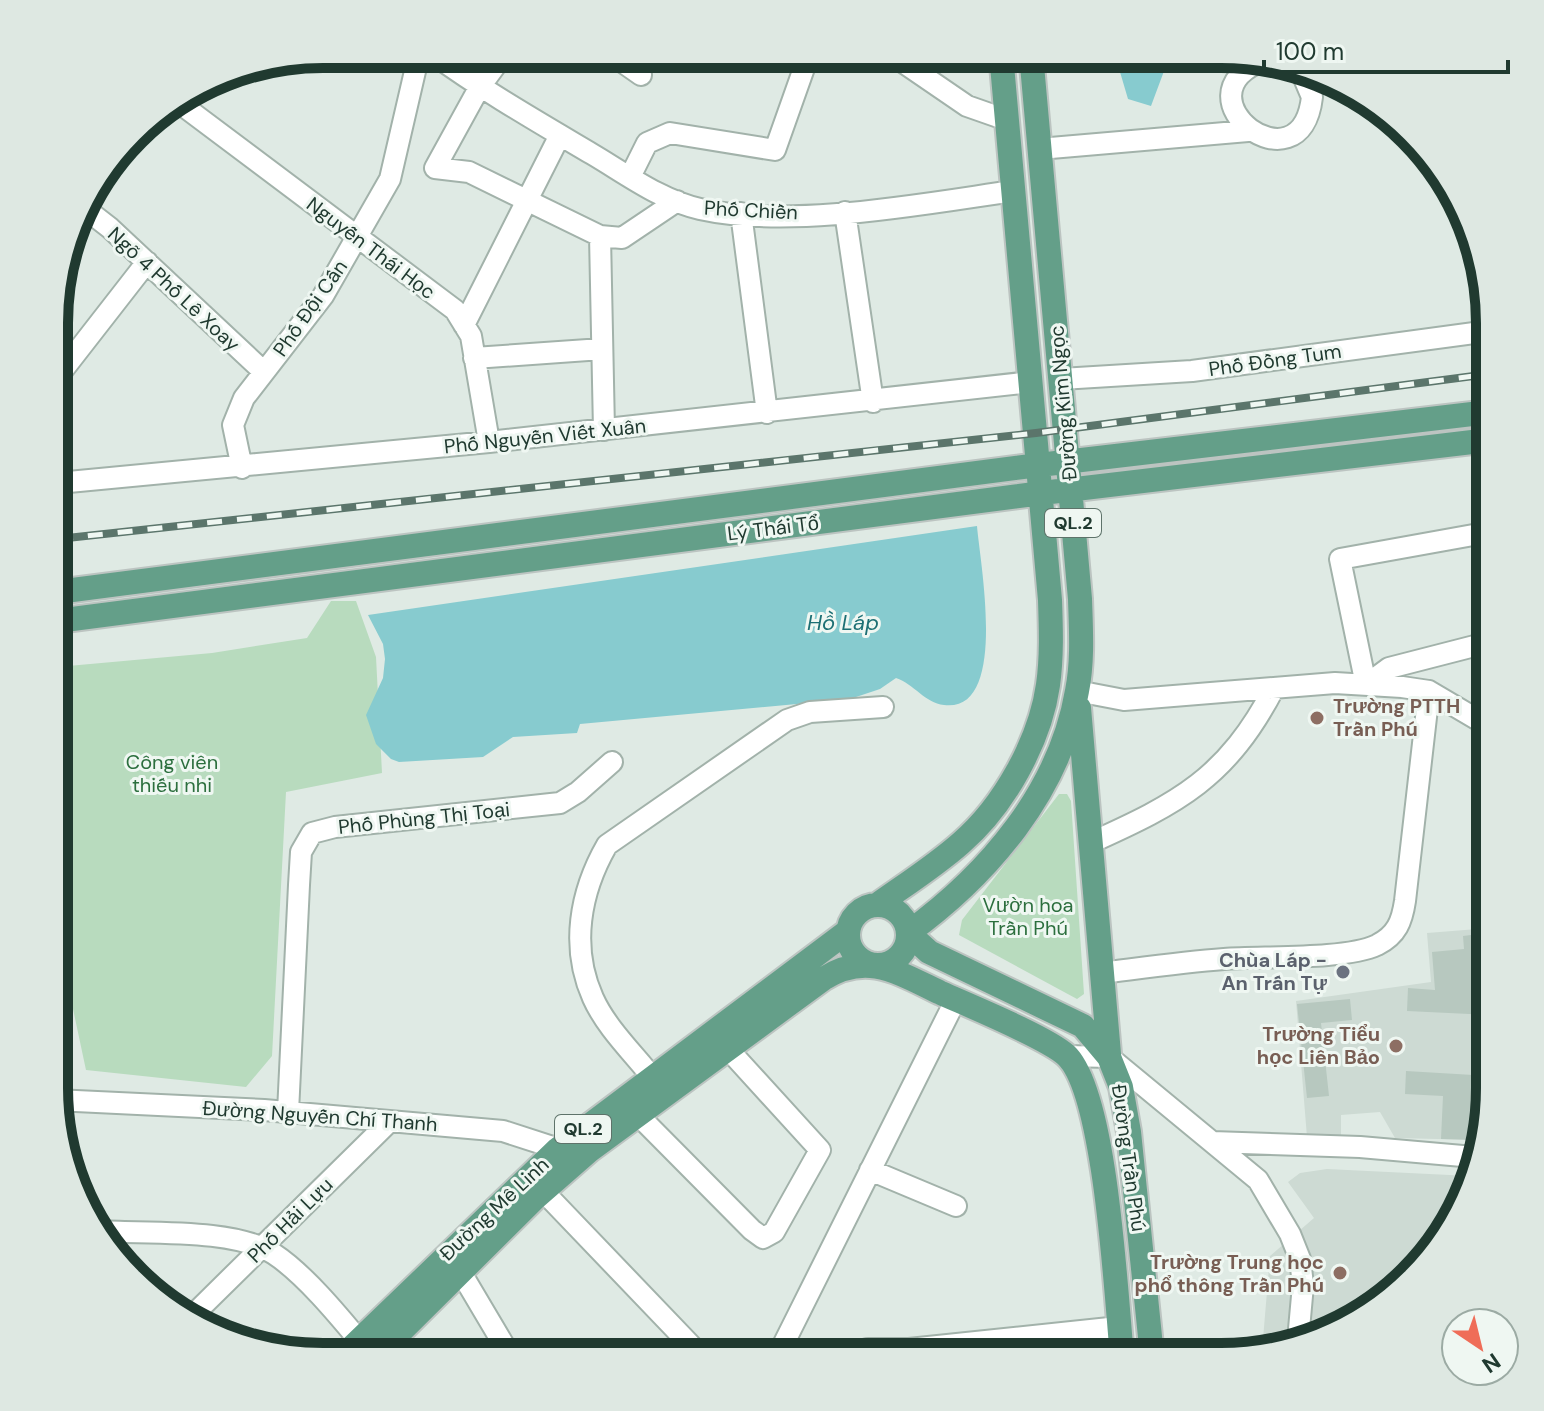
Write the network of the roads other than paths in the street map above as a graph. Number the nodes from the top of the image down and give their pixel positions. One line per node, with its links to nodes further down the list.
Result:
1 (416, 69): 26 (street, Phố Đội Cấn)
2 (453, 69): 12 (street, Phố Chiền)
3 (493, 69): 12 (street)
4 (632, 69): 10 (street)
5 (804, 69): 18 (street)
6 (912, 69): 14 (street)
7 (1002, 69): 14 (main road, Đường Kim Ngọc / QL.2)
8 (1032, 69): 17 (main road, Đường Kim Ngọc / QL.2)
9 (1248, 70): 15 (street)
10 (641, 75)
11 (1306, 83): 15 (street)
12 (479, 88): 16 (street, Phố Chiền); 20 (street)
13 (186, 108): 26 (street, Nguyễn Thái Học)
14 (1007, 120): 19 (main road, Đường Kim Ngọc / QL.2)
15 (1248, 131): 17 (street)
16 (560, 135): 18 (street, Phố Chiền); 20 (street)
17 (1039, 149): 34 (main road, Đường Kim Ngọc / QL.2)
18 (630, 177): 21 (street, Phố Chiền)
19 (1013, 191): 22 (street, Phố Chiền); 35 (main road, Đường Kim Ngọc / QL.2)
20 (528, 201): 25 (street); 28 (street)
21 (677, 201): 23 (street, Phố Chiền); 25 (street)
22 (845, 212): 23 (street, Phố Chiền); 36 (street)
23 (741, 213): 37 (street)
24 (92, 215): 27 (street, Ngõ 4 Phố Lê Xoay)
25 (600, 236): 30 (street)
26 (358, 238): 28 (street, Nguyễn Thái Học); 33 (street, Phố Đội Cấn)
27 (147, 262): 32 (street); 33 (street, Ngõ 4 Phố Lê Xoay)
28 (464, 325): 31 (street, Nguyễn Thái Học)
29 (1475, 333): 34 (street, Phố Đồng Tum)
30 (602, 349): 31 (street); 39 (street)
31 (474, 358): 40 (street, Nguyễn Thái Học)
32 (68, 363)
33 (264, 372): 44 (street, Phố Đội Cấn)
34 (1061, 379): 42 (main road, Đường Kim Ngọc / QL.2)
35 (1031, 382): 36 (street, Phố Nguyễn Viết Xuân); 43 (main road, Đường Kim Ngọc / QL.2)
36 (873, 402): 37 (street, Phố Nguyễn Viết Xuân)
37 (767, 413): 39 (street, Phố Nguyễn Viết Xuân)
38 (1475, 414): 42 (main road, Lý Thái Tổ)
39 (604, 430): 40 (street, Phố Nguyễn Viết Xuân)
40 (489, 442): 44 (street, Phố Nguyễn Viết Xuân)
41 (1475, 442): 46 (main road, Lý Thái Tổ)
42 (1068, 461): 43 (main road, Lý Thái Tổ); 46 (main road, Đường Kim Ngọc / QL.2)
43 (1039, 465): 47 (main road, Đường Kim Ngọc / QL.2); 49 (main road, Lý Thái Tổ)
44 (242, 468): 45 (street, Phố Nguyễn Viết Xuân)
45 (68, 482)
46 (1071, 490): 47 (main road, Lý Thái Tổ); 54 (main road, Đường Kim Ngọc / QL.2)
47 (1042, 493): 50 (main road, Lý Thái Tổ); 60 (main road, Đường Kim Ngọc / QL.2)
48 (1475, 535): 52 (street)
49 (68, 591)
50 (68, 620)
51 (1475, 646): 52 (street)
52 (1366, 685): 53 (street); 55 (street)
53 (1274, 688): 54 (street); 59 (street)
54 (1077, 691): 59 (main road); 62 (main road, Đường Kim Ngọc / QL.2)
55 (1429, 691): 57 (street); 64 (street)
56 (883, 707): 69 (street)
57 (1476, 718)
58 (612, 762): 71 (street, Phố Phùng Thị Toại)
59 (1090, 843): 64 (main road)
60 (877, 905): 61 (main road, QL.2); 62 (main road)
61 (848, 931): 63 (main road); 69 (main road, Đường Mê Linh / QL.2)
62 (908, 933): 63 (main road, QL.2); 68 (main road, Đường Trần Phú)
63 (869, 964): 65 (main road); 66 (main road, Đường Mê Linh / QL.2)
64 (1102, 973): 68 (main road)
65 (956, 999): 67 (main road); 78 (street)
66 (727, 1048): 72 (main road, Đường Mê Linh / QL.2); 72 (street)
67 (1067, 1056): 68 (street); 85 (main road, Đường Trần Phú)
68 (1109, 1057): 74 (street); 90 (main road, Đường Trần Phú)
69 (652, 1077): 75 (main road, Đường Mê Linh / QL.2)
70 (69, 1101): 71 (street, Đường Nguyễn Chí Thanh)
71 (288, 1112): 73 (street, Đường Nguyễn Chí Thanh)
72 (637, 1114): 77 (main road, Đường Mê Linh / QL.2)
73 (390, 1121): 75 (street, Đường Nguyễn Chí Thanh); 82 (street, Phố Hải Lựu)
74 (1212, 1142): 76 (street); 86 (street)
75 (558, 1149): 77 (street, Đường Nguyễn Chí Thanh); 92 (main road, Đường Mê Linh / QL.2)
76 (1466, 1156)
77 (582, 1157): 79 (main road, Đường Mê Linh / QL.2)
78 (870, 1170): 80 (street); 87 (street)
79 (543, 1191): 83 (main road, Đường Mê Linh / QL.2); 95 (street)
80 (956, 1206)
81 (112, 1232): 82 (street)
82 (261, 1248): 84 (street, Phố Hải Lựu); 91 (street)
83 (460, 1271): 93 (main road, Đường Mê Linh / QL.2); 94 (street)
84 (198, 1310)
85 (1119, 1327): 88 (street); 89 (main road, Đường Trần Phú)
86 (1299, 1329)
87 (786, 1342)
88 (1027, 1342)
89 (1121, 1342)
90 (1151, 1342)
91 (354, 1343)
92 (372, 1343)
93 (374, 1343)
94 (503, 1343)
95 (688, 1343)

